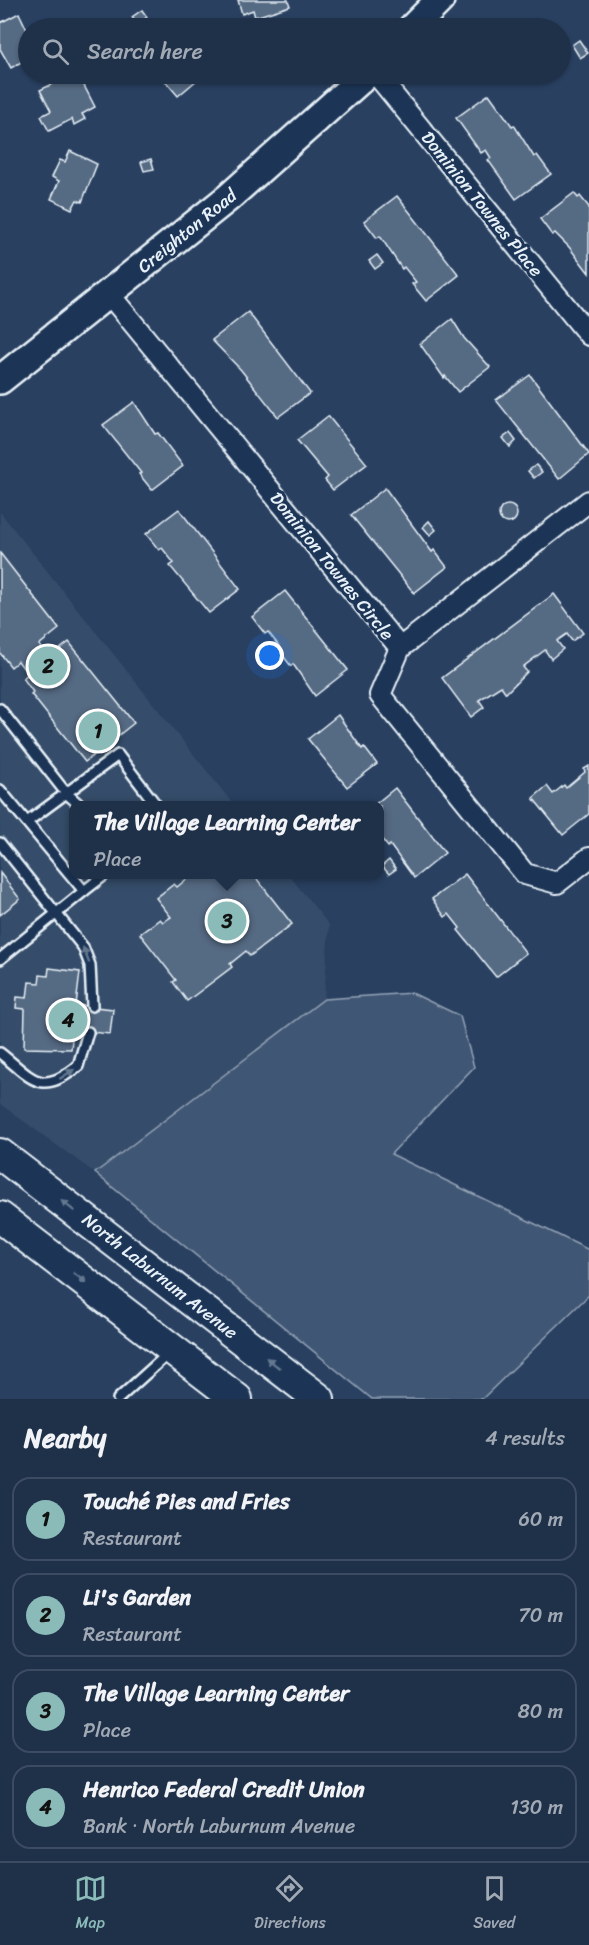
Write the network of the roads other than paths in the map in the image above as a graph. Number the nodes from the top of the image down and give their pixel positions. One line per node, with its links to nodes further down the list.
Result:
1 (440, 0): 2 (main road)
2 (422, 18)
3 (356, 84): 5 (main road, Creighton Road)
4 (384, 84): 6 (street, Dominion Townes Place)
5 (109, 294): 7 (main road, Creighton Road); 9 (street, Dominion Townes Circle)
6 (589, 335)
7 (0, 380)
8 (589, 501): 9 (street)
9 (400, 648): 17 (street, Dominion Townes Circle)
10 (0, 709): 12 (lane)
11 (0, 790): 15 (lane)
12 (66, 793): 13 (lane); 14 (lane); 15 (lane)
13 (75, 801)
14 (153, 801)
15 (27, 822): 18 (lane)
16 (0, 843): 22 (lane)
17 (589, 858)
18 (69, 873)
19 (74, 879): 21 (lane)
20 (99, 879): 21 (lane)
21 (84, 891): 22 (lane)
22 (56, 914): 23 (lane); 24 (lane, one-way to 22)
23 (0, 959)
24 (92, 1006)
25 (88, 1032): 26 (lane, one-way to 25)
26 (0, 1053)
27 (0, 1154): 32 (main road, North Laburnum Avenue, one-way to 27)
28 (0, 1216): 29 (main road, one-way to 29)
29 (173, 1350): 30 (lane); 31 (main road)
30 (118, 1399)
31 (237, 1399)
32 (319, 1399)

